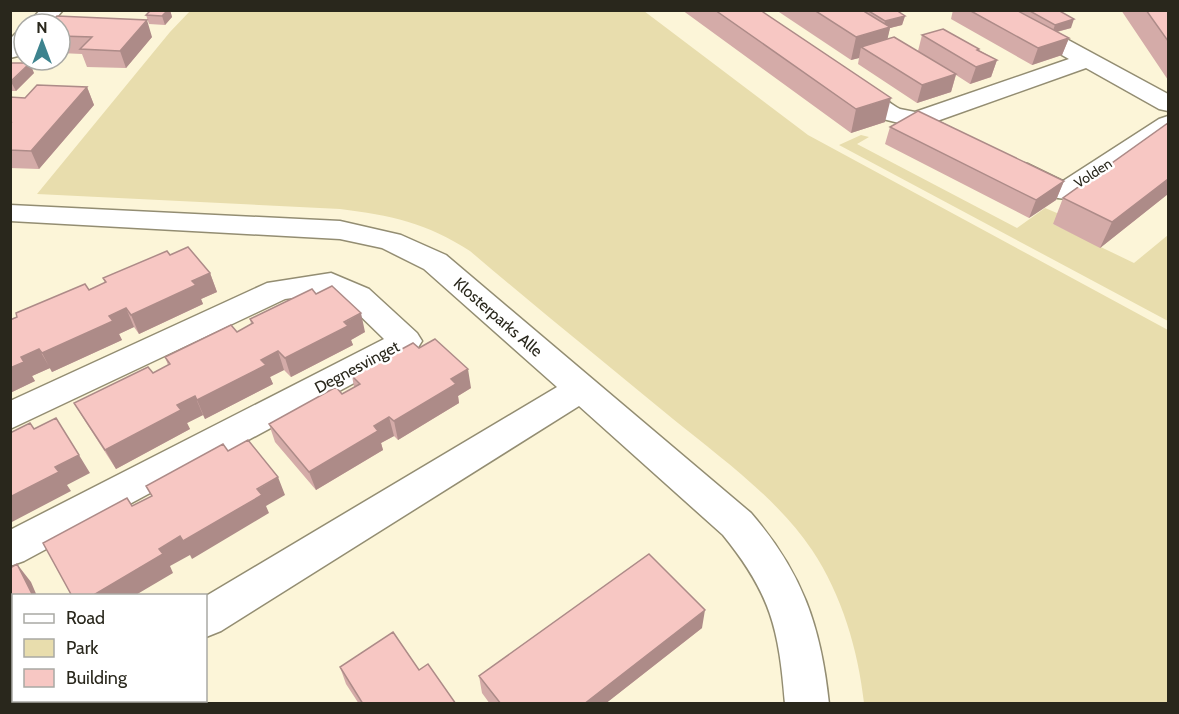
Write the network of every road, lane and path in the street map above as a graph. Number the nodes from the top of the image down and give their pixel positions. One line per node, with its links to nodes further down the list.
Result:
1 (996, 10): 2 (street)
2 (1088, 60): 4 (street); 5 (street)
3 (835, 75): 5 (street)
4 (1168, 104)
5 (916, 120): 7 (street)
6 (1168, 124): 8 (street, Volden)
7 (969, 146)
8 (1001, 161)
9 (10, 213): 10 (street, Klosterparks Alle)
10 (580, 389): 13 (street); 14 (street, Klosterparks Alle)
11 (10, 416): 12 (street, Degnesvinget)
12 (10, 549)
13 (207, 617)
14 (807, 704)

